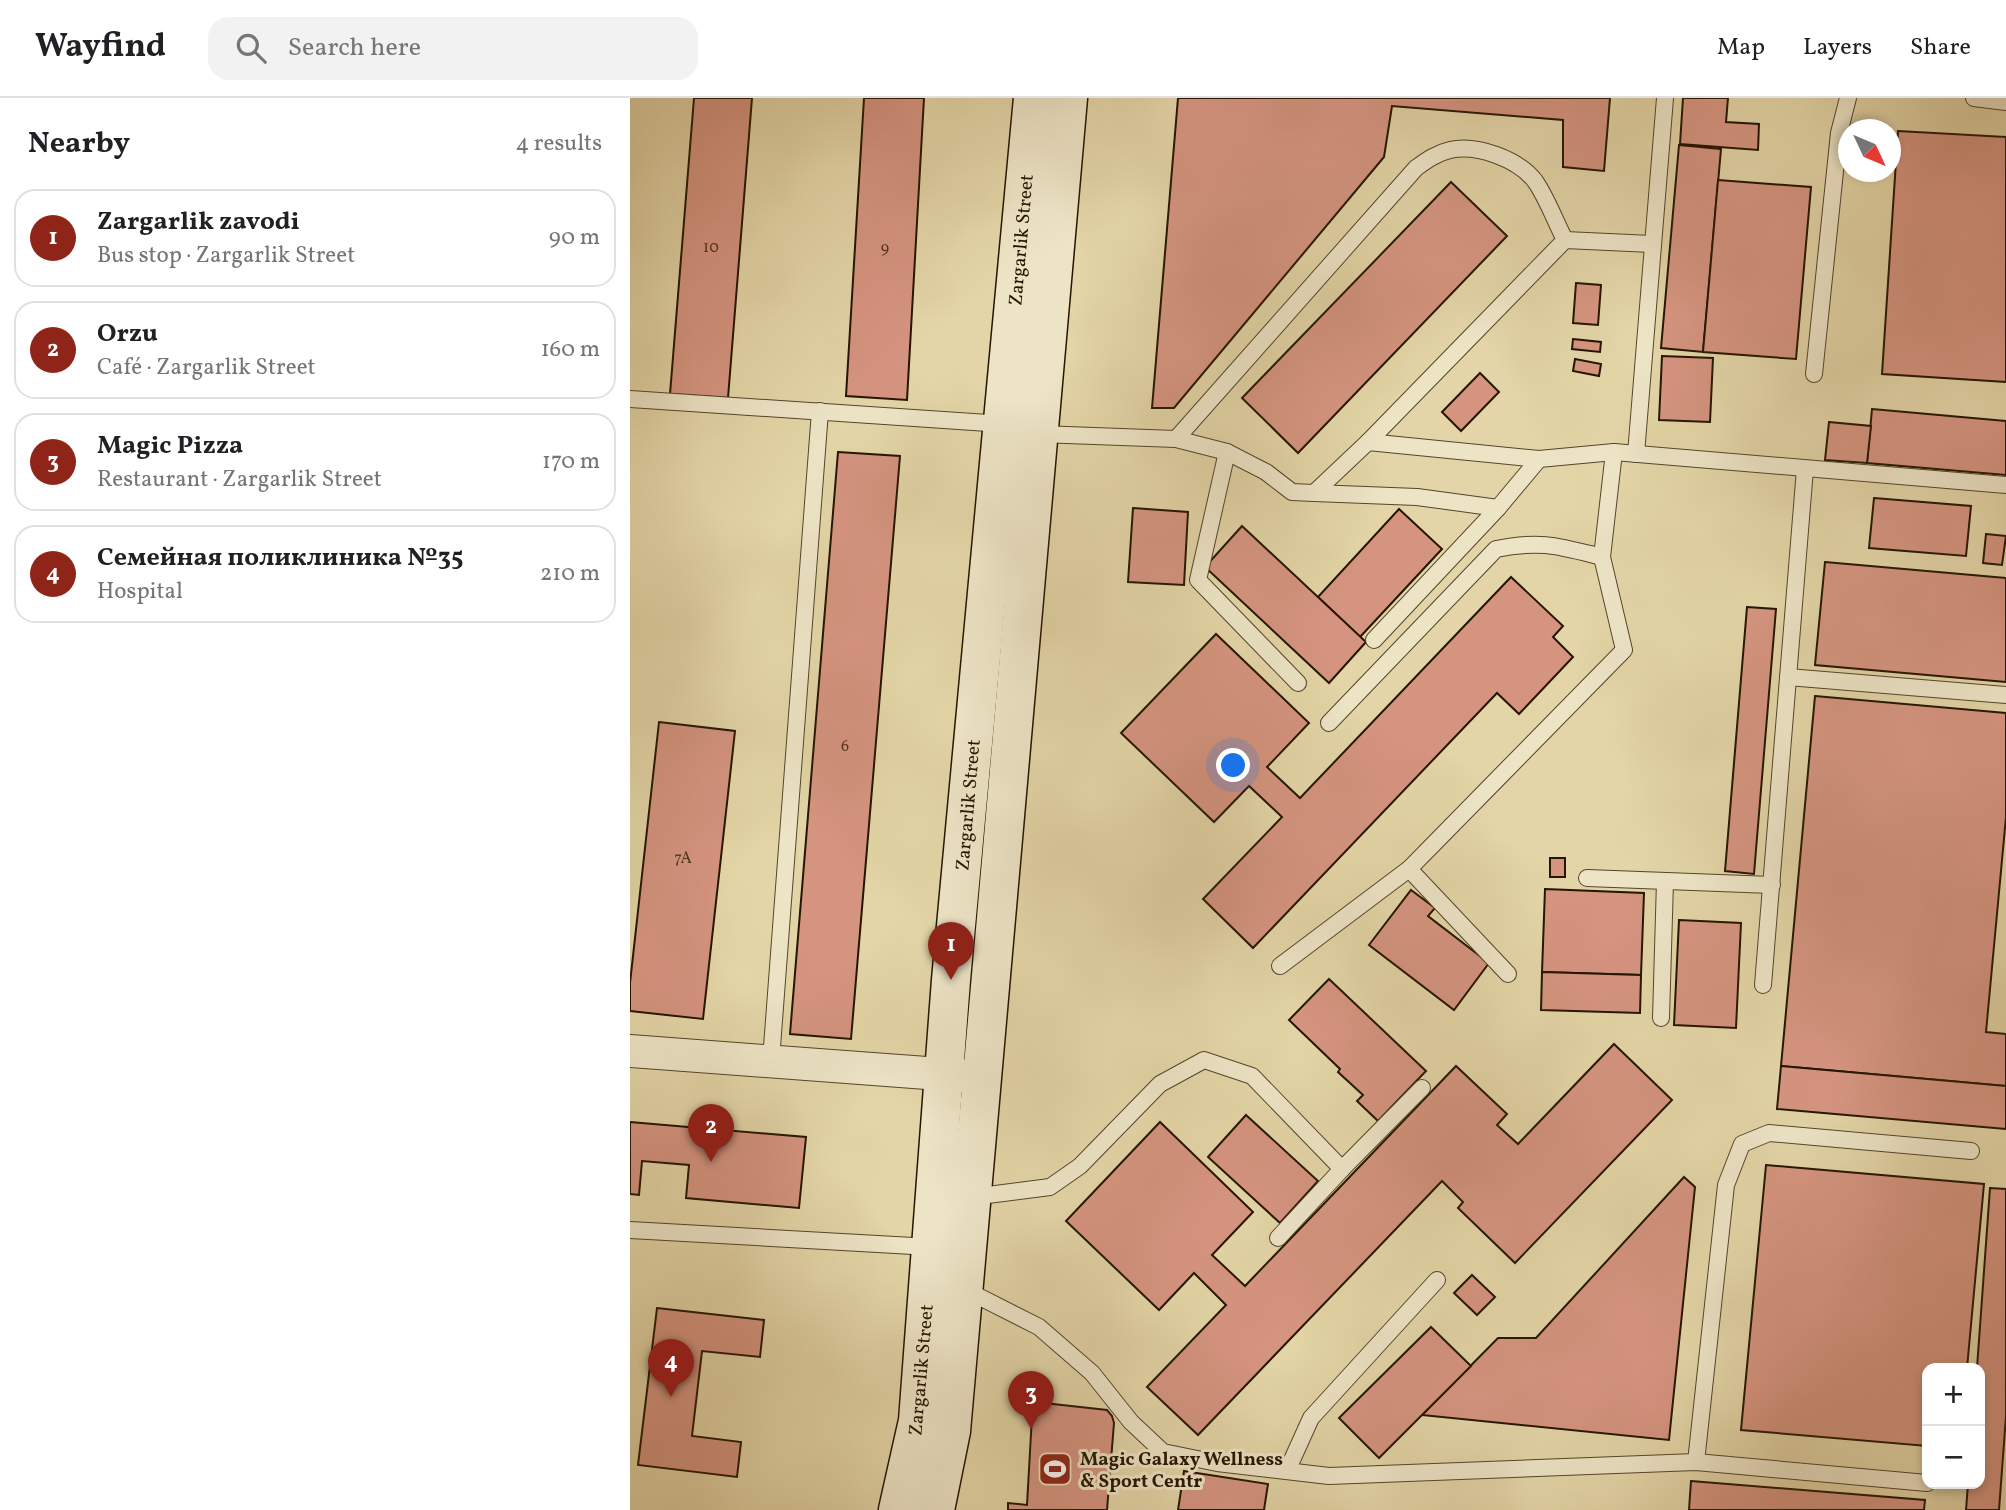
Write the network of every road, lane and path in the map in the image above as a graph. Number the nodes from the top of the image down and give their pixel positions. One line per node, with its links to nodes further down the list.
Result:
1 (1033, 98): 12 (main road, Zargarlik Street)
2 (1068, 98): 13 (main road, Zargarlik Street)
3 (1665, 98): 8 (lane)
4 (1848, 98): 9 (lane)
5 (1975, 98): 6 (lane)
6 (2006, 102)
7 (1565, 240): 8 (lane); 14 (lane); 15 (lane)
8 (1652, 244): 18 (lane)
9 (1814, 374)
10 (630, 399): 11 (lane)
11 (820, 411): 12 (lane); 39 (lane)
12 (1003, 424): 40 (main road, Zargarlik Street)
13 (1039, 434): 14 (lane); 41 (main road, Zargarlik Street)
14 (1176, 439): 16 (lane)
15 (1368, 442): 19 (lane); 22 (lane)
16 (1227, 452): 22 (lane); 27 (lane)
17 (1614, 452): 18 (lane); 19 (lane); 24 (lane)
18 (1636, 454): 20 (lane)
19 (1539, 459): 23 (lane)
20 (1805, 469): 21 (lane); 26 (lane)
21 (2006, 485)
22 (1314, 493): 23 (lane)
23 (1498, 508): 25 (lane)
24 (1602, 558): 29 (lane); 30 (lane)
25 (1374, 640)
26 (1788, 677): 28 (lane); 33 (lane)
27 (1298, 683)
28 (2006, 695)
29 (1329, 723)
30 (1409, 869): 34 (lane); 35 (lane)
31 (1587, 878): 32 (lane)
32 (1665, 881): 33 (lane); 37 (lane)
33 (1772, 885): 36 (lane)
34 (1280, 965)
35 (1508, 974)
36 (1763, 985)
37 (1661, 1018)
38 (630, 1051): 39 (street)
39 (771, 1060): 40 (street)
40 (944, 1073): 41 (street); 48 (main road, Zargarlik Street)
41 (982, 1077): 45 (main road, Zargarlik Street)
42 (1423, 1088): 44 (lane)
43 (1971, 1151): 51 (lane)
44 (1342, 1169): 45 (lane); 47 (lane)
45 (972, 1197): 50 (main road, Zargarlik Street)
46 (630, 1230): 48 (lane)
47 (1278, 1238)
48 (931, 1247): 54 (main road, Zargarlik Street)
49 (1437, 1280): 52 (lane)
50 (964, 1289): 52 (lane); 55 (main road, Zargarlik Street)
51 (1696, 1462): 52 (lane); 53 (lane)
52 (1287, 1471)
53 (1922, 1483)
54 (898, 1510)
55 (935, 1510)

